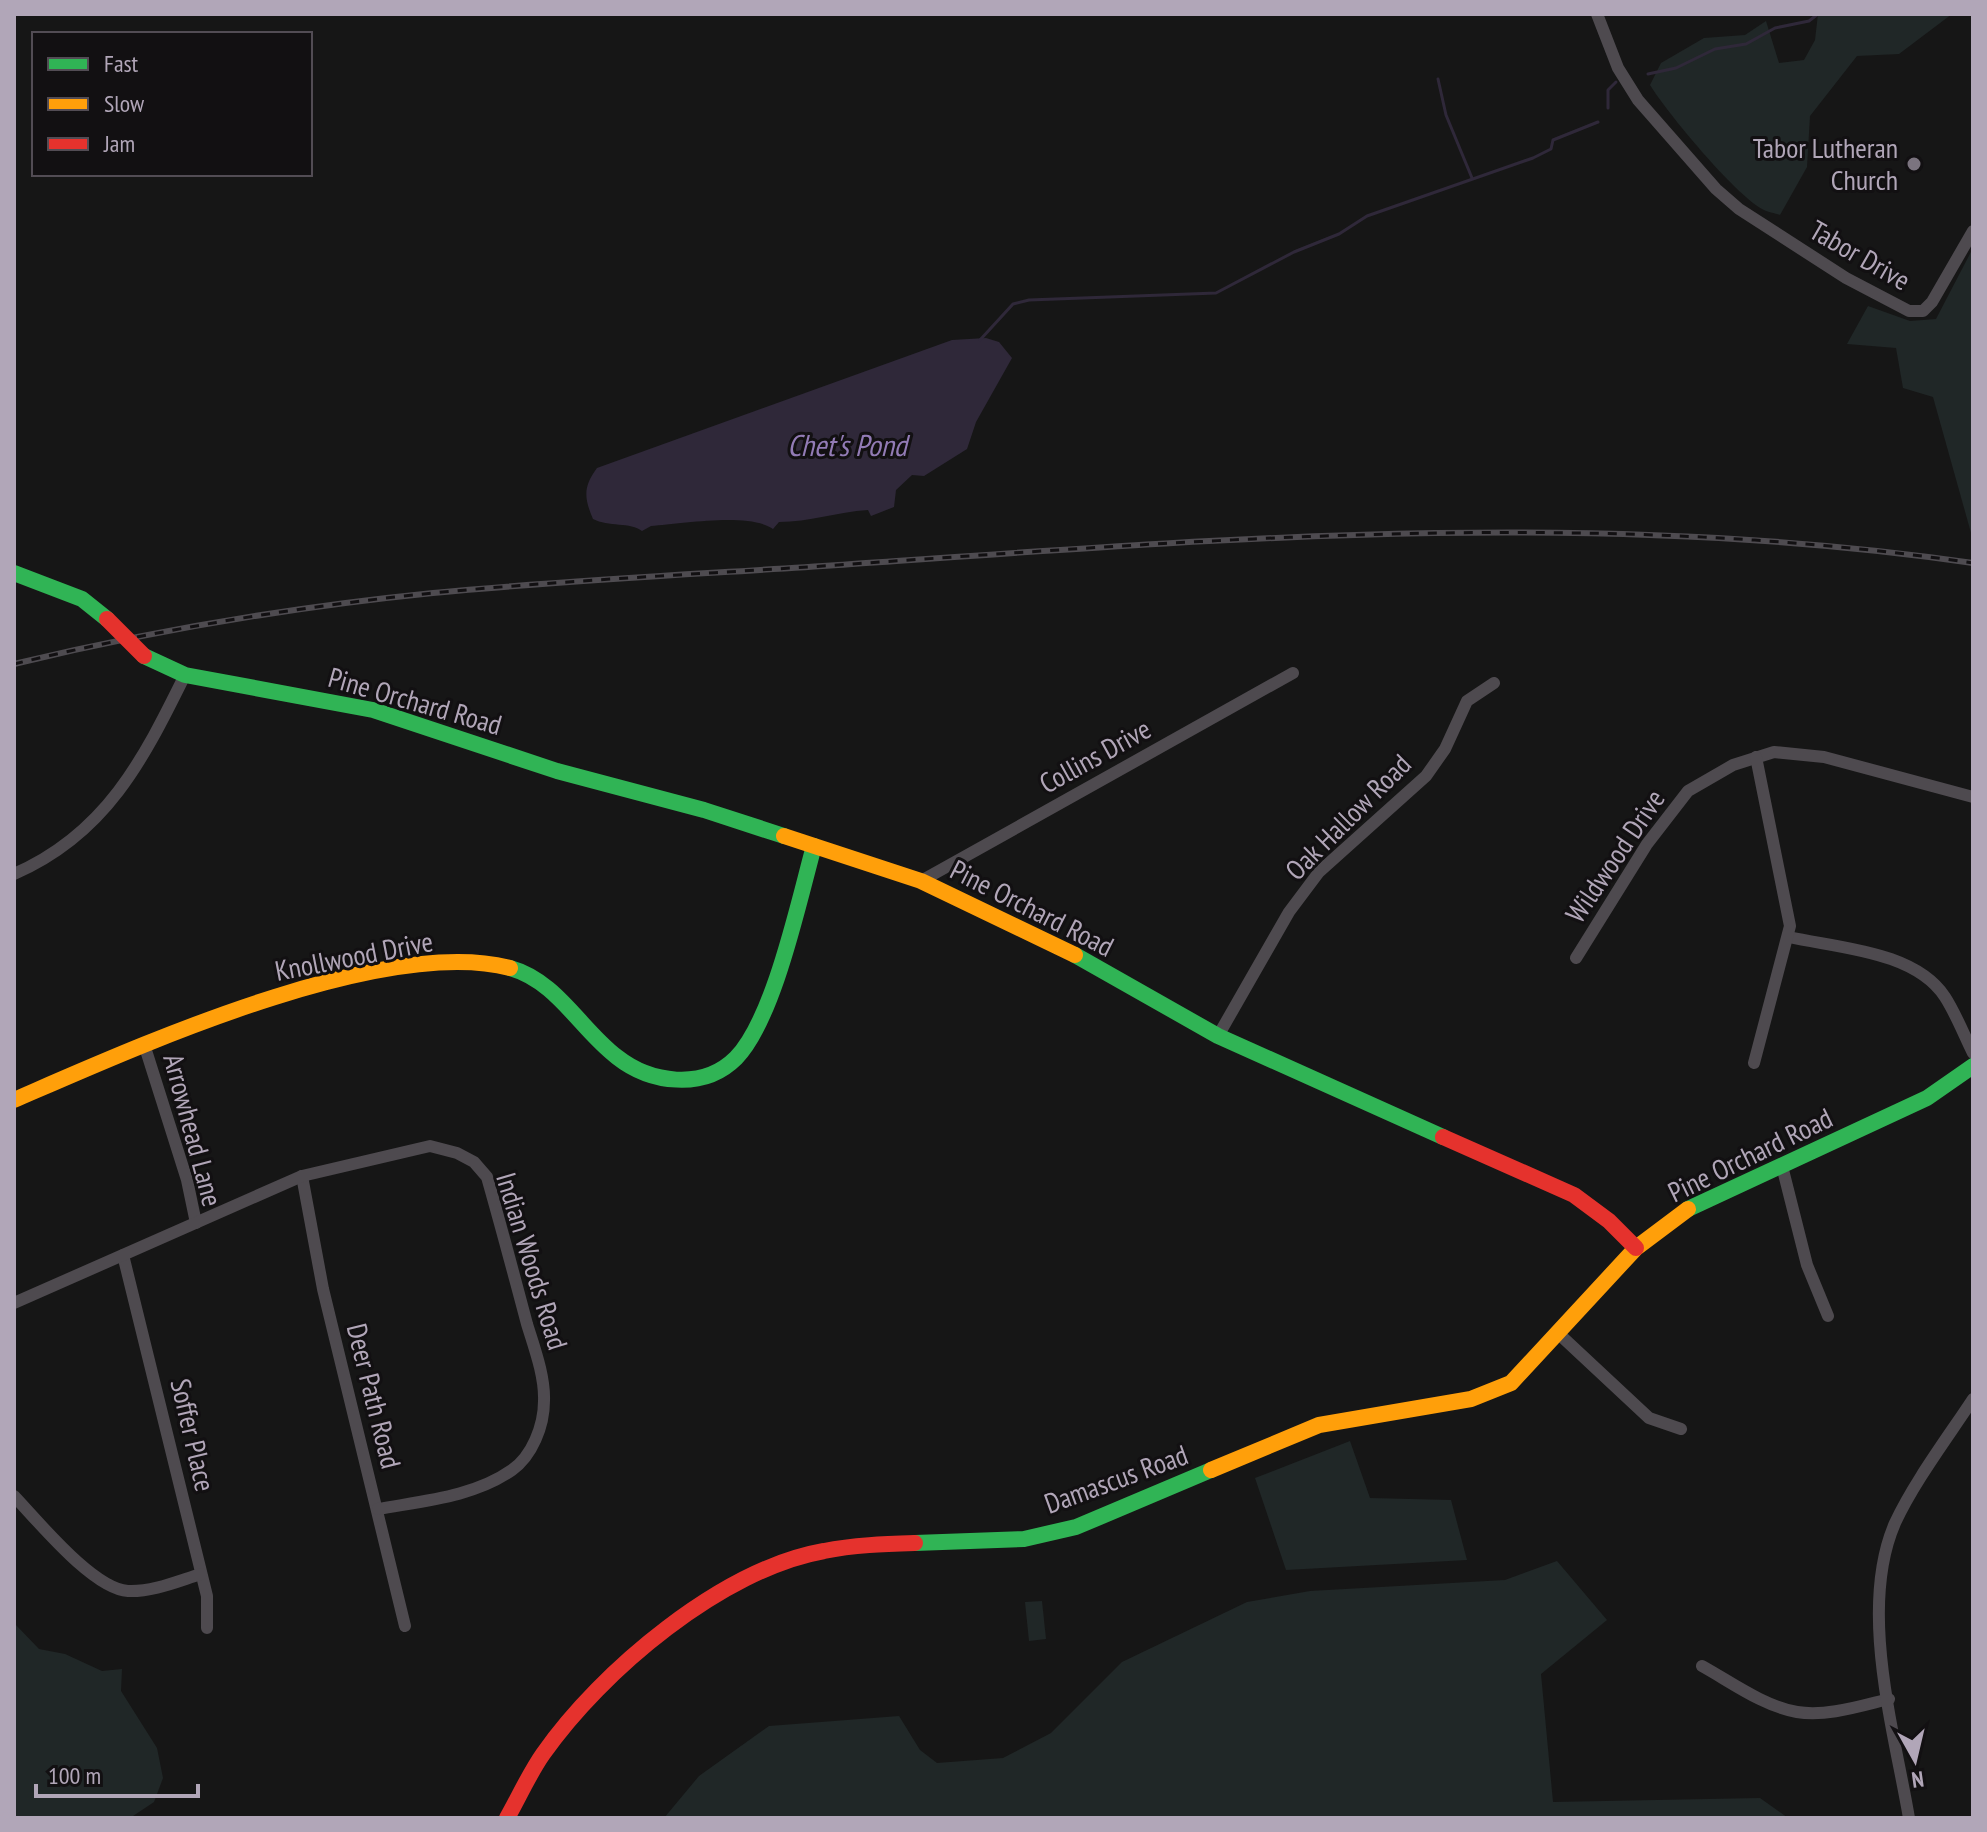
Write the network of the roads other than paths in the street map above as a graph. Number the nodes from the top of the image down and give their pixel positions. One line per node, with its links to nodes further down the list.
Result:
1 (1597, 14): 2 (street, Tabor Drive)
2 (1973, 231)
3 (14, 573): 5 (street, Pine Orchard Road, bridge)
4 (1293, 673): 11 (street, Collins Drive)
5 (185, 675): 9 (street, Pine Orchard Road); 10 (street)
6 (1494, 683): 14 (street, Oak Hallow Road)
7 (1756, 757): 8 (street, Wildwood Drive); 12 (street); 13 (street, Wildwood Drive)
8 (1973, 797)
9 (814, 846): 11 (street, Pine Orchard Road); 15 (street, Knollwood Drive)
10 (14, 874)
11 (921, 881): 14 (street, Pine Orchard Road)
12 (1789, 937): 16 (street); 17 (street)
13 (1576, 958)
14 (1218, 1036): 23 (street, Pine Orchard Road)
15 (144, 1044): 19 (street, Knollwood Drive); 22 (street, Arrowhead Lane)
16 (1973, 1053)
17 (1754, 1063)
18 (1973, 1066): 20 (street, Pine Orchard Road)
19 (14, 1100)
20 (1782, 1166): 23 (street, Pine Orchard Road); 26 (street)
21 (302, 1176): 22 (street, Indian Woods Road); 31 (street, Deer Path Road); 31 (street, Indian Woods Road)
22 (196, 1223): 24 (street, Arrowhead Lane)
23 (1636, 1248): 27 (street, Damascus Road)
24 (123, 1255): 25 (street, Arrowhead Lane); 32 (street, Soffer Place)
25 (14, 1303)
26 (1828, 1316)
27 (1559, 1334): 29 (street); 37 (street, Damascus Road)
28 (1973, 1399): 36 (street)
29 (1681, 1429)
30 (14, 1496): 32 (street)
31 (378, 1509): 33 (street, Deer Path Road)
32 (201, 1574): 34 (street, Soffer Place)
33 (405, 1626)
34 (207, 1628)
35 (1702, 1666): 36 (street)
36 (1889, 1699): 38 (street)
37 (507, 1818)
38 (1909, 1818)

